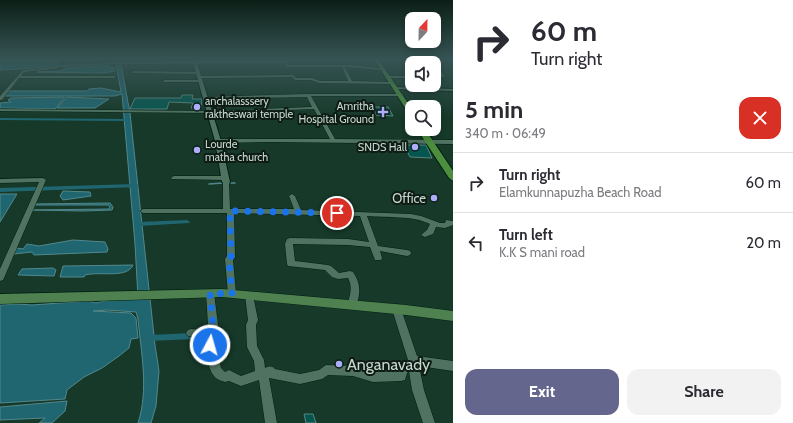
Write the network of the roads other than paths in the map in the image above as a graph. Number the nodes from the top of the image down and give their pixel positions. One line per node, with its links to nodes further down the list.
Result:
1 (17, 79): 16 (street)
2 (184, 79): 8 (street)
3 (200, 79): 15 (street)
4 (296, 79): 5 (street)
5 (312, 79): 9 (street)
6 (349, 79): 9 (street)
7 (389, 79): 10 (main road)
8 (165, 81)
9 (351, 83): 10 (street)
10 (391, 83): 11 (main road)
11 (396, 88): 12 (street); 14 (main road)
12 (453, 90)
13 (308, 95): 14 (street); 15 (street); 18 (street)
14 (400, 95): 17 (main road)
15 (206, 98): 20 (street)
16 (0, 99)
17 (405, 103)
18 (316, 108): 20 (street); 22 (street)
19 (0, 110): 20 (street)
20 (210, 112): 23 (street)
21 (425, 136): 24 (main road)
22 (333, 140): 23 (street); 24 (street)
23 (218, 142): 30 (street)
24 (429, 142): 25 (street); 26 (main road)
25 (453, 142)
26 (450, 167): 28 (main road)
27 (174, 178): 30 (street)
28 (453, 178)
29 (0, 181): 42 (street)
30 (226, 182): 33 (street)
31 (292, 196): 34 (street)
32 (143, 211): 33 (street)
33 (228, 211): 34 (street); 44 (street)
34 (298, 212): 35 (street)
35 (363, 214): 37 (street); 39 (street)
36 (453, 223): 37 (street)
37 (434, 224): 38 (street)
38 (425, 235)
39 (375, 247): 40 (street); 41 (street); 47 (street)
40 (407, 253)
41 (378, 258)
42 (0, 278)
43 (210, 293): 44 (main road); 46 (main road); 51 (street)
44 (232, 294): 45 (main road)
45 (249, 296): 47 (main road); 54 (street)
46 (0, 299)
47 (352, 305): 48 (main road)
48 (397, 309): 49 (main road); 52 (street)
49 (453, 316)
50 (191, 333): 51 (street)
51 (210, 336): 54 (street)
52 (413, 360): 53 (street); 54 (street); 56 (street)
53 (453, 366)
54 (262, 373): 55 (street)
55 (271, 423)
56 (429, 423)

